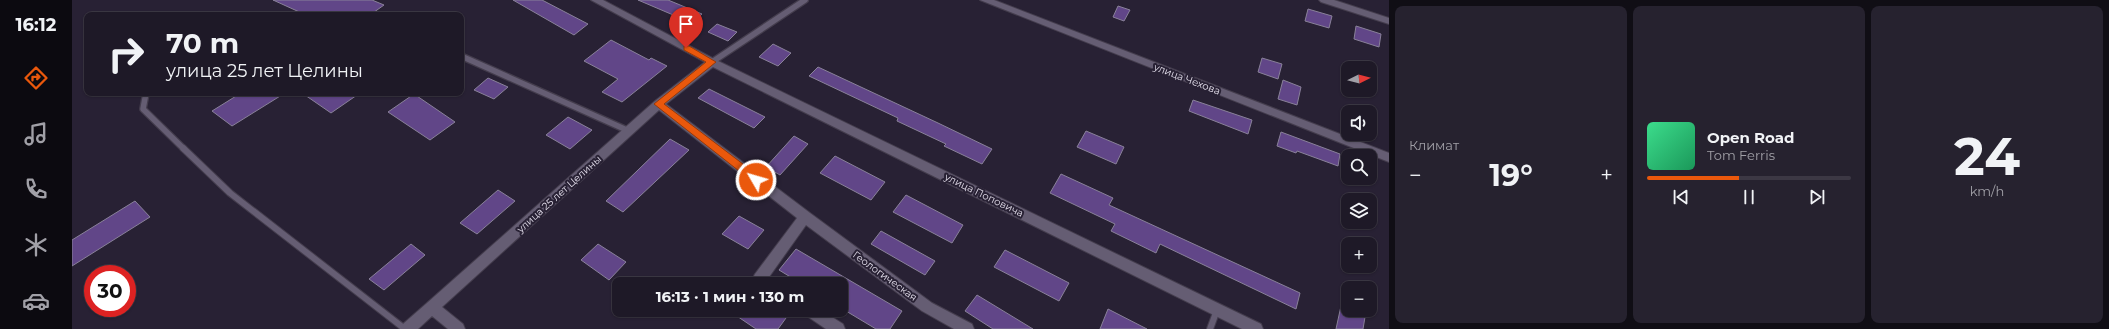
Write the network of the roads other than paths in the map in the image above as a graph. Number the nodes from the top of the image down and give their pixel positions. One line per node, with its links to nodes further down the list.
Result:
1 (596, 0): 7 (street, улица Поповича)
2 (805, 0): 7 (lane)
3 (985, 0): 11 (street, улица Чехова)
4 (1324, 0): 5 (street)
5 (1389, 21)
6 (464, 57): 10 (lane)
7 (712, 62): 9 (street, улица 25 лет Целины); 15 (street, улица Поповича)
8 (145, 96): 17 (lane)
9 (659, 104): 10 (street, улица 25 лет Целины); 12 (street, Геологическая)
10 (629, 132): 14 (street, улица 25 лет Целины)
11 (1389, 158)
12 (805, 217): 13 (street); 20 (street, Геологическая)
13 (761, 277)
14 (432, 307): 17 (street, улица 25 лет Целины); 18 (street)
15 (1217, 310): 21 (lane); 22 (street, улица Поповича)
16 (820, 317): 19 (street)
17 (407, 329)
18 (458, 329)
19 (838, 329)
20 (967, 329)
21 (1210, 329)
22 (1256, 329)

